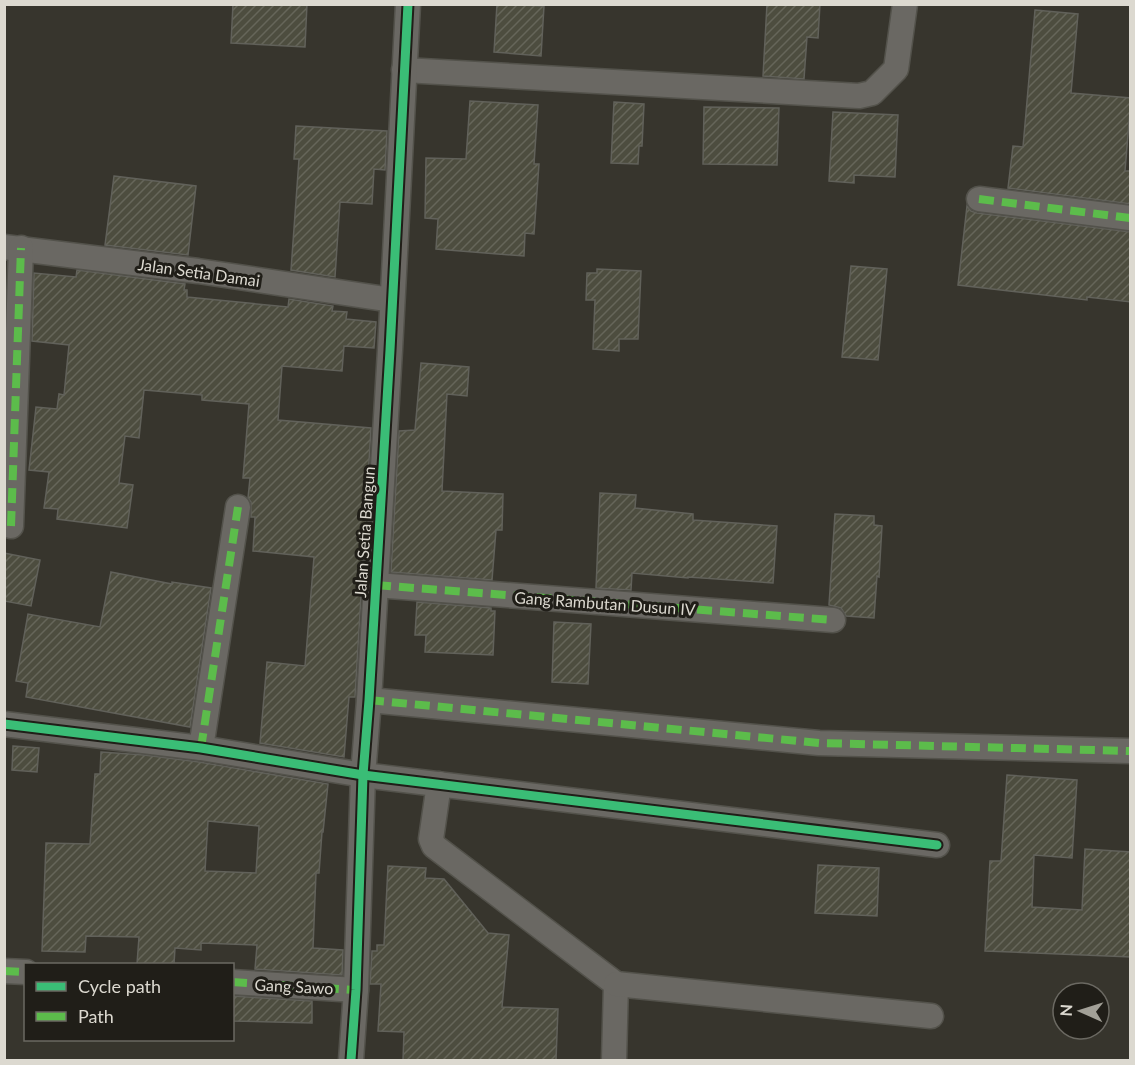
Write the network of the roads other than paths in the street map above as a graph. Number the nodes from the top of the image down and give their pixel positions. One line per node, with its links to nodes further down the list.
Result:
1 (408, 4): 3 (street, Jalan Setia Bangun)
2 (905, 4): 3 (street)
3 (404, 70): 7 (street, Jalan Setia Bangun)
4 (979, 199): 5 (street)
5 (1131, 218)
6 (13, 247): 7 (street, Jalan Setia Damai); 9 (street)
7 (392, 300): 10 (street, Jalan Setia Bangun)
8 (238, 507): 14 (street)
9 (11, 526)
10 (376, 585): 11 (street, Gang Rambutan Dusun IV); 12 (street, Jalan Setia Bangun)
11 (833, 620)
12 (369, 700): 15 (street); 16 (street, Jalan Setia Bangun)
13 (4, 724): 14 (street)
14 (201, 748): 16 (street)
15 (1131, 751)
16 (363, 775): 17 (street); 23 (street, Jalan Setia Bangun)
17 (439, 784): 18 (street); 22 (street)
18 (937, 844)
19 (4, 971): 20 (street)
20 (24, 972)
21 (234, 982): 23 (street, Gang Sawo)
22 (616, 984): 24 (street); 26 (street)
23 (356, 990): 25 (street, Jalan Setia Bangun)
24 (932, 1016)
25 (351, 1060)
26 (614, 1060)

